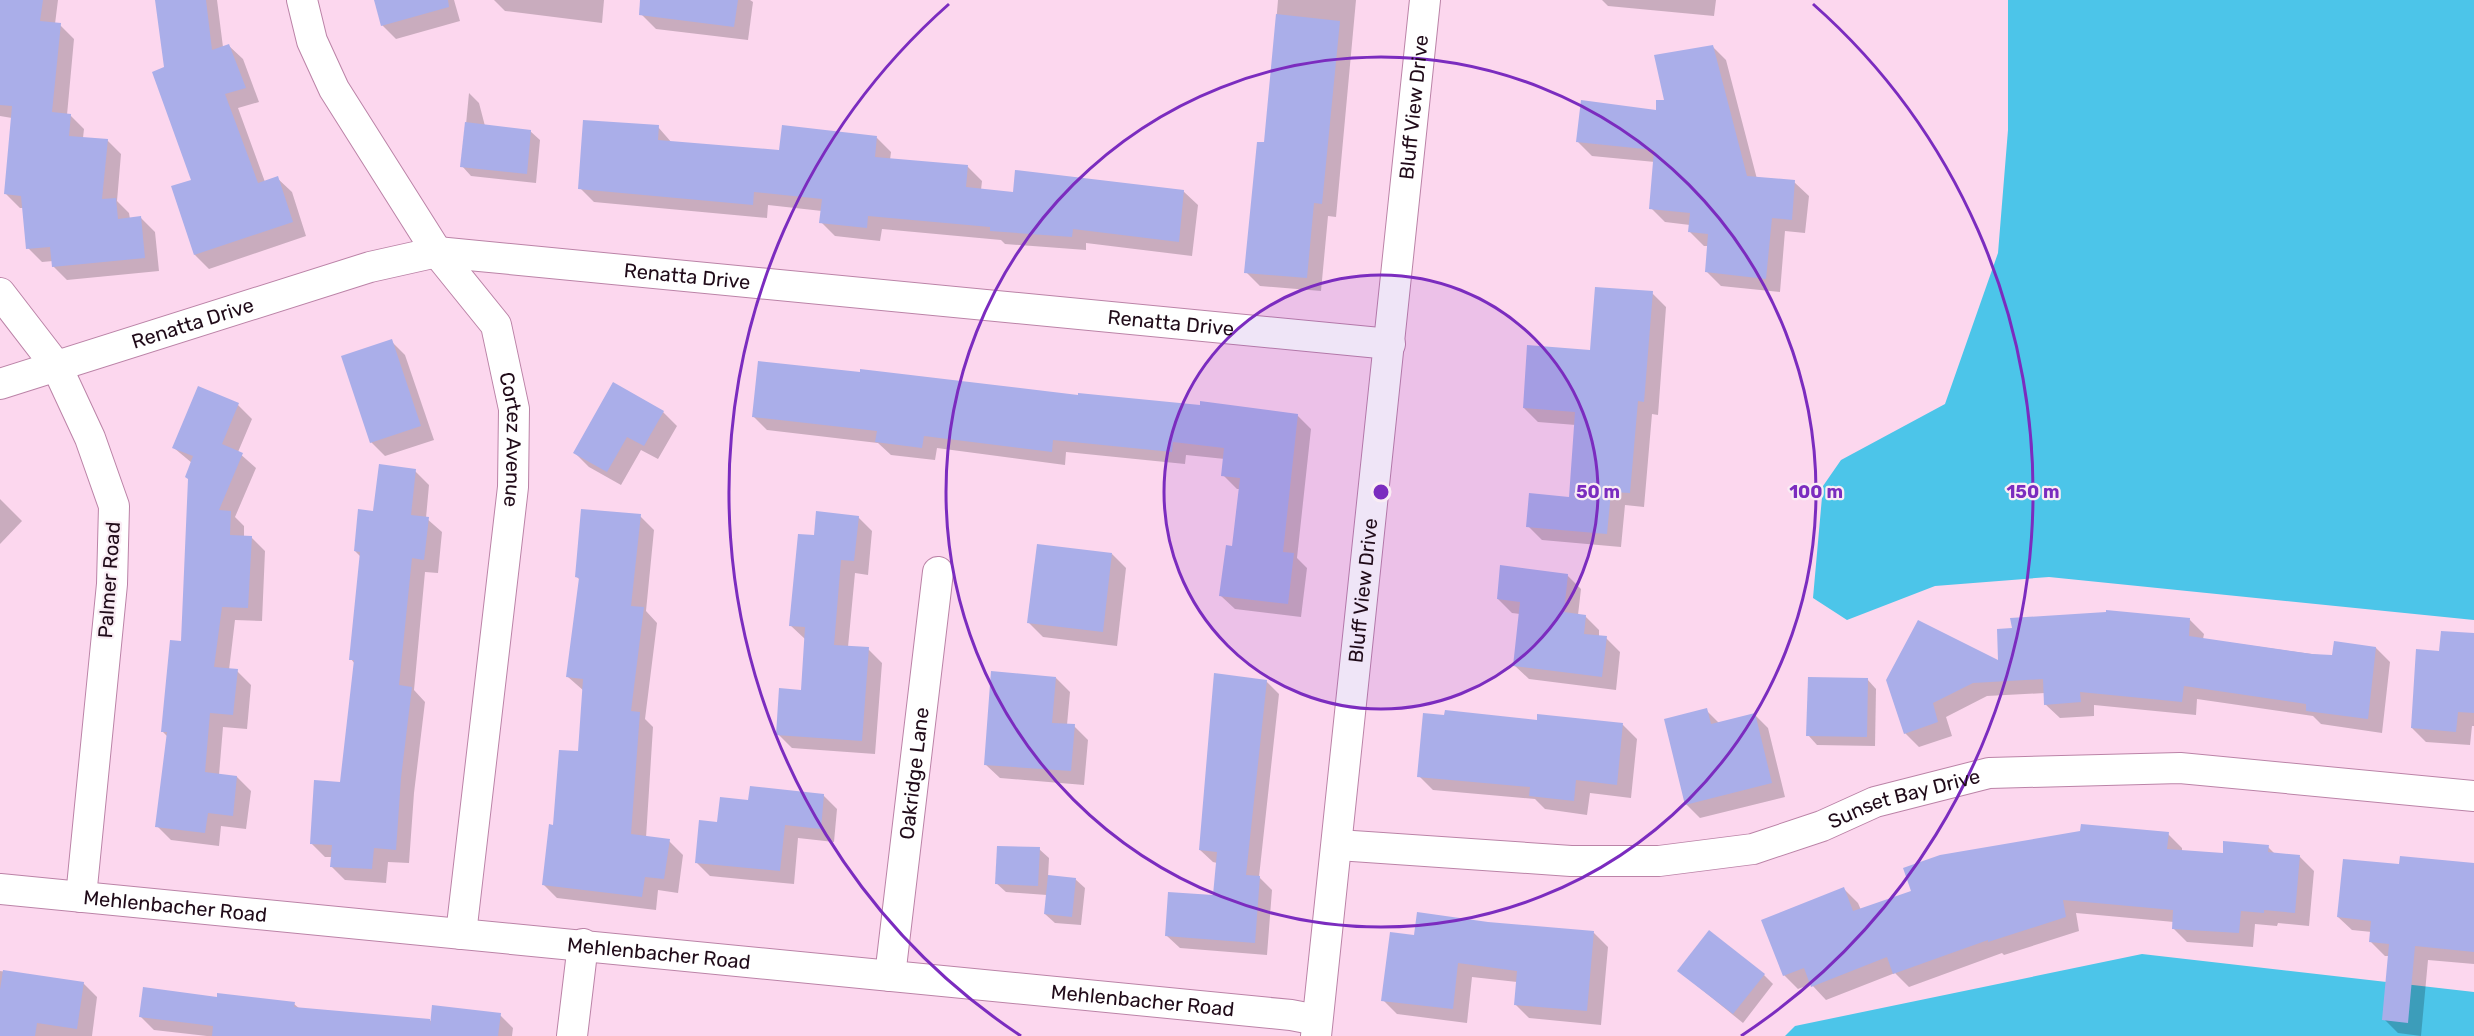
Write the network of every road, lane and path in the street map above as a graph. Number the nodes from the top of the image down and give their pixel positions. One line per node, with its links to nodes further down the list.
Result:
1 (302, 0): 3 (street, Cortez Avenue)
2 (1425, 0): 5 (street, Bluff View Drive)
3 (437, 252): 5 (street, Renatta Drive); 6 (street, Renatta Drive); 13 (street, Cortez Avenue)
4 (0, 293): 6 (street, Palmer Road)
5 (1390, 344): 10 (street, Bluff View Drive)
6 (57, 367): 7 (street, Renatta Drive); 12 (street, Palmer Road)
7 (0, 384)
8 (938, 572): 15 (street, Oakridge Lane)
9 (2474, 796): 10 (street, Sunset Bay Drive)
10 (1338, 845): 16 (street, Bluff View Drive)
11 (0, 889): 12 (street, Mehlenbacher Road)
12 (81, 897): 13 (street, Mehlenbacher Road)
13 (461, 934): 14 (street, Mehlenbacher Road)
14 (583, 944): 15 (street, Mehlenbacher Road); 17 (street)
15 (890, 976): 16 (street, Mehlenbacher Road)
16 (1317, 1028)
17 (572, 1036)

